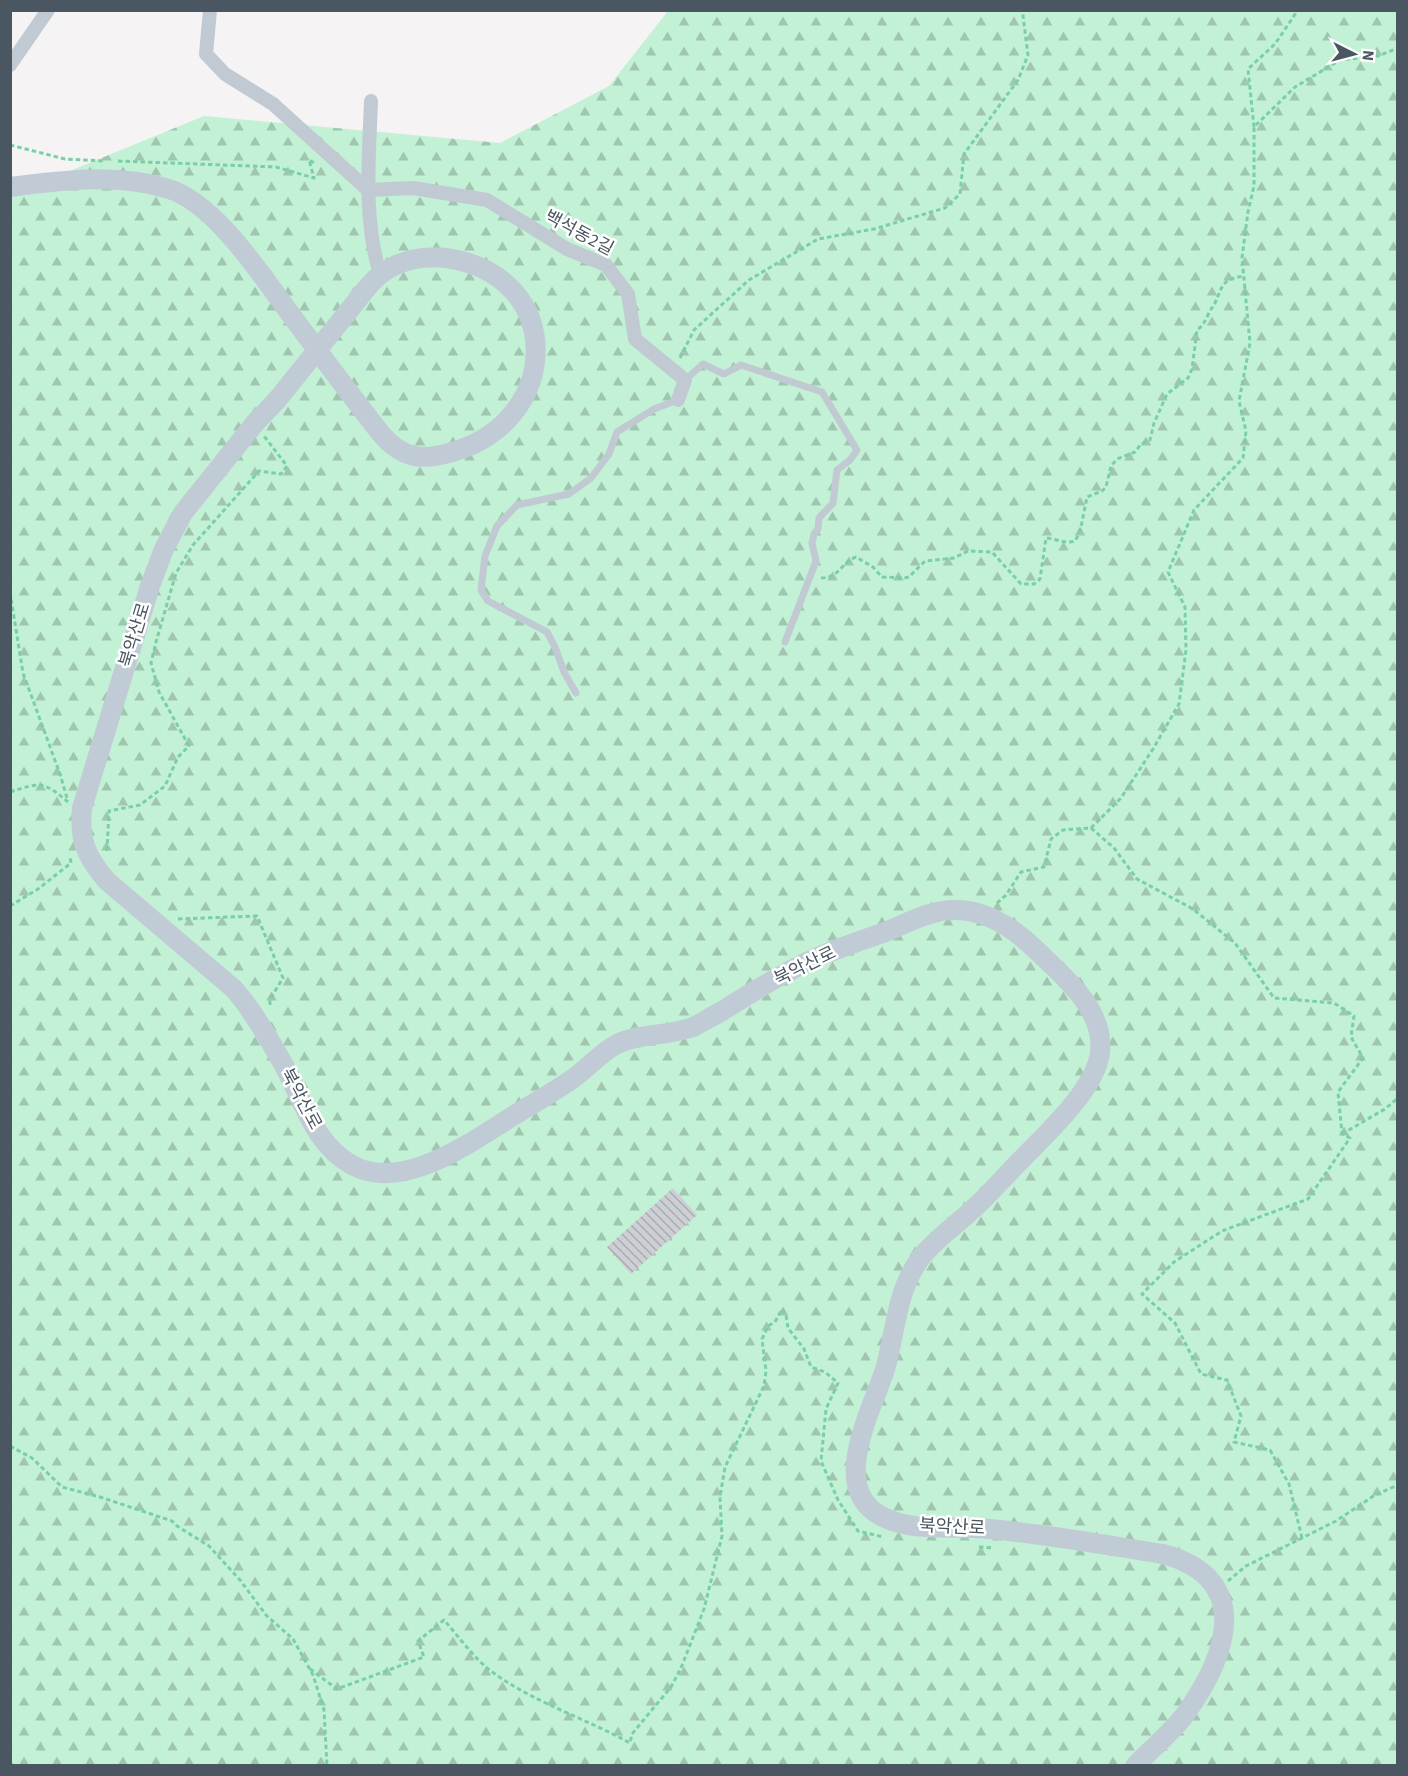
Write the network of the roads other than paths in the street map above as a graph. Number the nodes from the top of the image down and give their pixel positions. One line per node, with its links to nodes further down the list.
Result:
1 (48, 10): 3 (street)
2 (210, 10): 6 (street)
3 (10, 64)
4 (371, 101): 6 (street)
5 (10, 187): 7 (street, 북악산로)
6 (368, 190): 7 (street); 8 (street, 백석동2길)
7 (380, 274): 12 (street, 북악산로, bridge)
8 (685, 380): 9 (street); 10 (lane)
9 (678, 400): 11 (lane)
10 (785, 642)
11 (576, 693)
12 (1135, 1766)

